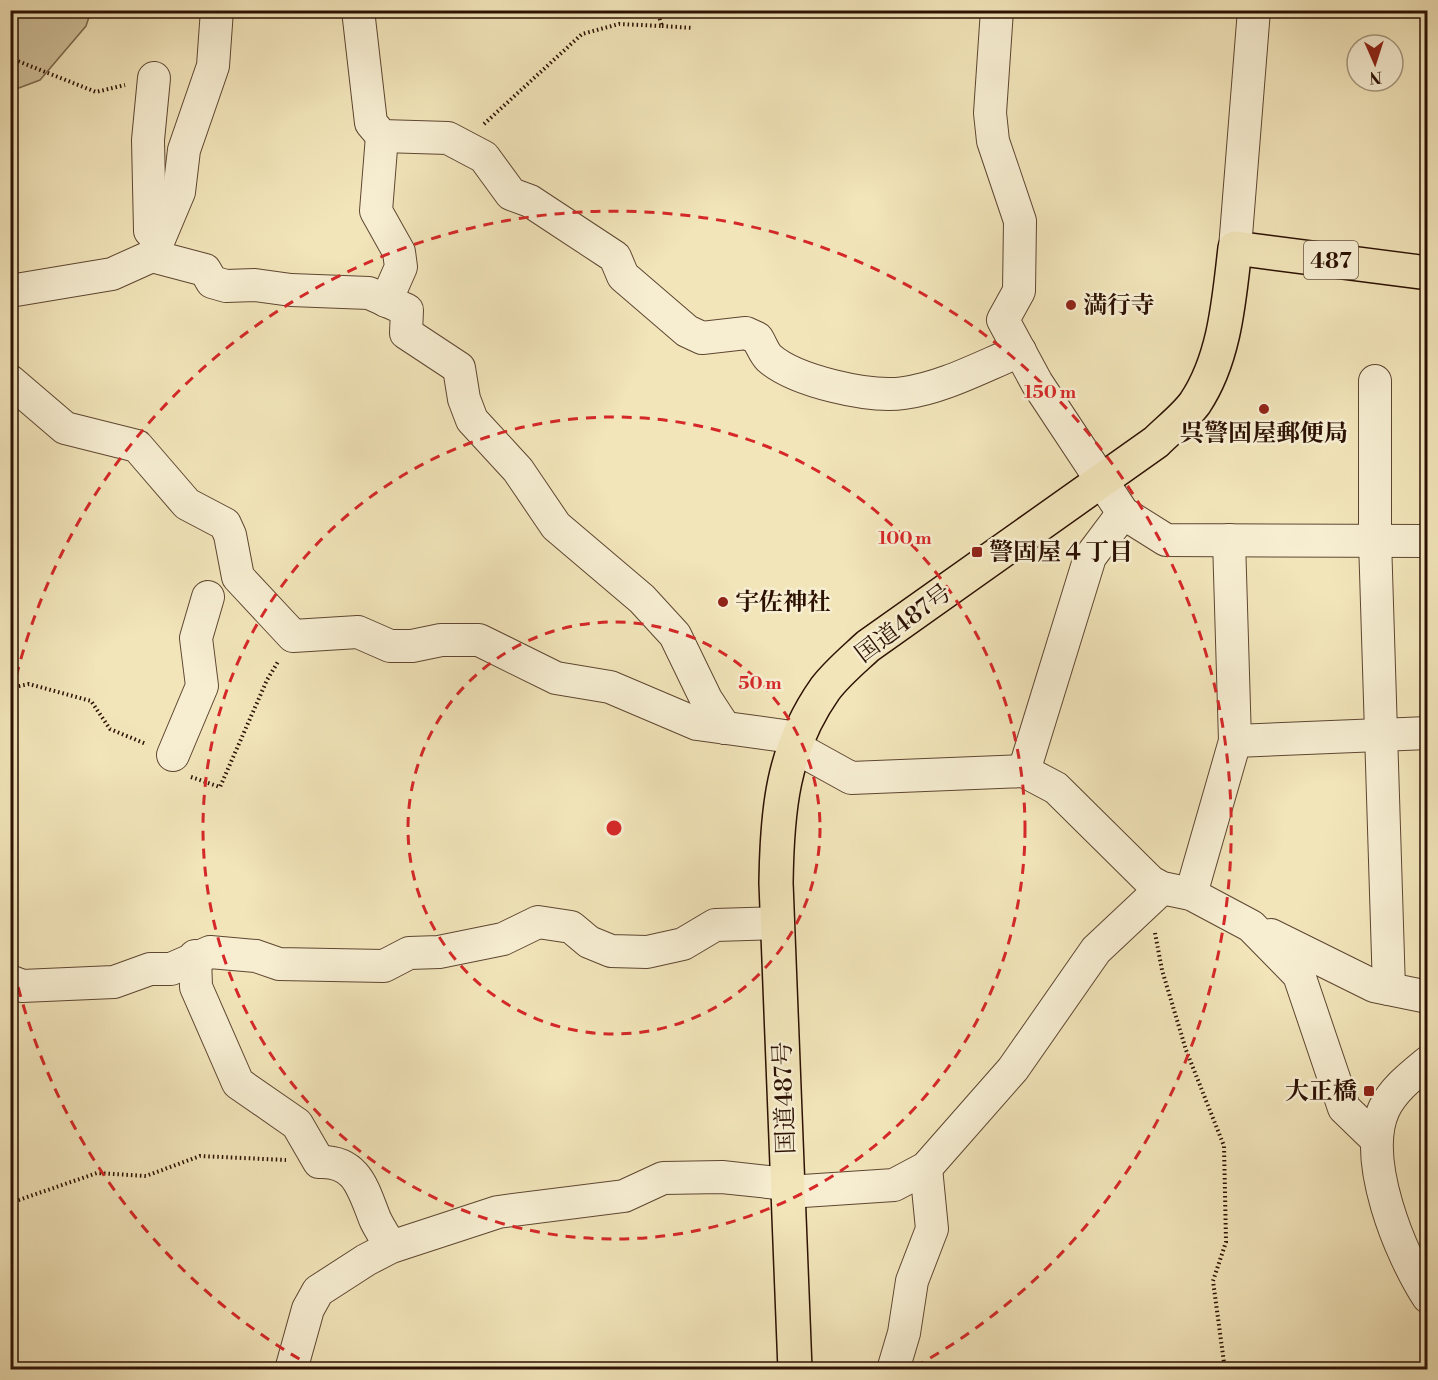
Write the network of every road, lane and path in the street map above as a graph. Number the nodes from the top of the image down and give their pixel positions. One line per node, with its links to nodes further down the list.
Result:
1 (217, 10): 12 (street)
2 (358, 10): 10 (street)
3 (657, 10): 6 (path)
4 (997, 10): 17 (street)
5 (1254, 10): 13 (street)
6 (662, 26): 7 (path); 11 (path)
7 (693, 28)
8 (10, 57): 9 (path)
9 (154, 78): 12 (street)
10 (382, 136): 11 (street); 16 (street)
11 (448, 138): 17 (street)
12 (151, 244): 15 (street); 16 (street)
13 (1236, 248): 14 (highway, 487); 20 (highway, 国道487号)
14 (1428, 273)
15 (10, 291)
16 (386, 301): 26 (street)
17 (1020, 351): 20 (street)
18 (10, 381): 26 (street)
19 (1375, 381): 23 (street)
20 (1102, 481): 21 (street); 30 (highway, 国道487号)
21 (1123, 513): 22 (street); 32 (street)
22 (1230, 540): 23 (street); 29 (street)
23 (1375, 540): 24 (street); 28 (street)
24 (1428, 540)
25 (208, 597): 31 (street)
26 (725, 728): 30 (street)
27 (1428, 733): 28 (street)
28 (1381, 735): 29 (street); 38 (street)
29 (1235, 741): 33 (street)
30 (797, 742): 32 (street); 34 (highway, 国道487号)
31 (173, 755)
32 (1024, 771): 33 (street)
33 (1167, 894): 35 (street); 43 (street); 51 (path)
34 (778, 923): 36 (street); 44 (highway, 国道487号)
35 (1251, 926): 38 (street); 41 (street)
36 (195, 956): 37 (street); 42 (street)
37 (10, 981)
38 (1389, 989): 39 (street)
39 (1428, 997)
40 (1428, 1062): 41 (street)
41 (1376, 1138): 47 (street)
42 (319, 1162): 45 (path); 46 (street)
43 (926, 1168): 44 (street); 50 (street)
44 (787, 1188): 46 (street); 49 (highway, 国道487号)
45 (10, 1203)
46 (392, 1247): 48 (street)
47 (1428, 1297)
48 (291, 1370)
49 (795, 1370)
50 (892, 1370)
51 (1225, 1370)

